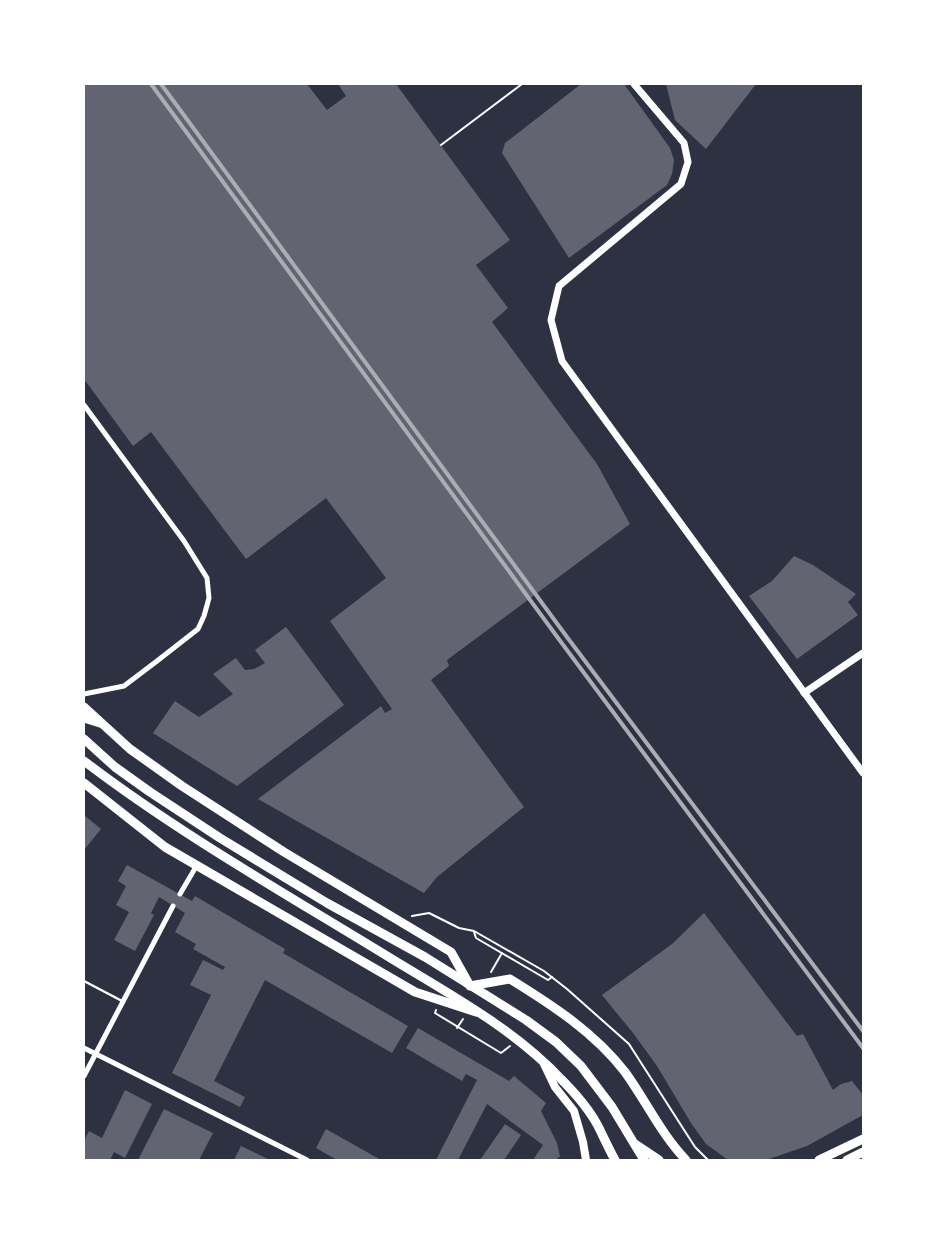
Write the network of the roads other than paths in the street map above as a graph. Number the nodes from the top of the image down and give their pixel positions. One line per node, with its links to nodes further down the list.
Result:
1 (634, 84): 4 (street)
2 (84, 405): 5 (street)
3 (863, 654): 4 (street)
4 (804, 693): 11 (street)
5 (84, 694)
6 (84, 706): 8 (main road)
7 (84, 718): 8 (main road)
8 (105, 725): 17 (main road)
9 (84, 739): 17 (main road)
10 (84, 761): 19 (main road)
11 (863, 773)
12 (84, 783): 13 (main road)
13 (196, 865): 14 (street); 19 (main road)
14 (180, 894)
15 (173, 906): 18 (street)
16 (84, 981): 18 (lane)
17 (470, 986): 25 (main road); 32 (main road)
18 (124, 1001): 21 (street)
19 (482, 1014): 22 (main road)
20 (84, 1048): 21 (street)
21 (96, 1054): 23 (street); 27 (street)
22 (540, 1058): 28 (main road); 29 (main road)
23 (84, 1076)
24 (863, 1139): 33 (main road)
25 (635, 1144): 30 (main road); 31 (main road)
26 (863, 1152): 34 (main road)
27 (307, 1160)
28 (586, 1160)
29 (615, 1160)
30 (644, 1160)
31 (659, 1160)
32 (686, 1160)
33 (819, 1160)
34 (847, 1160)

